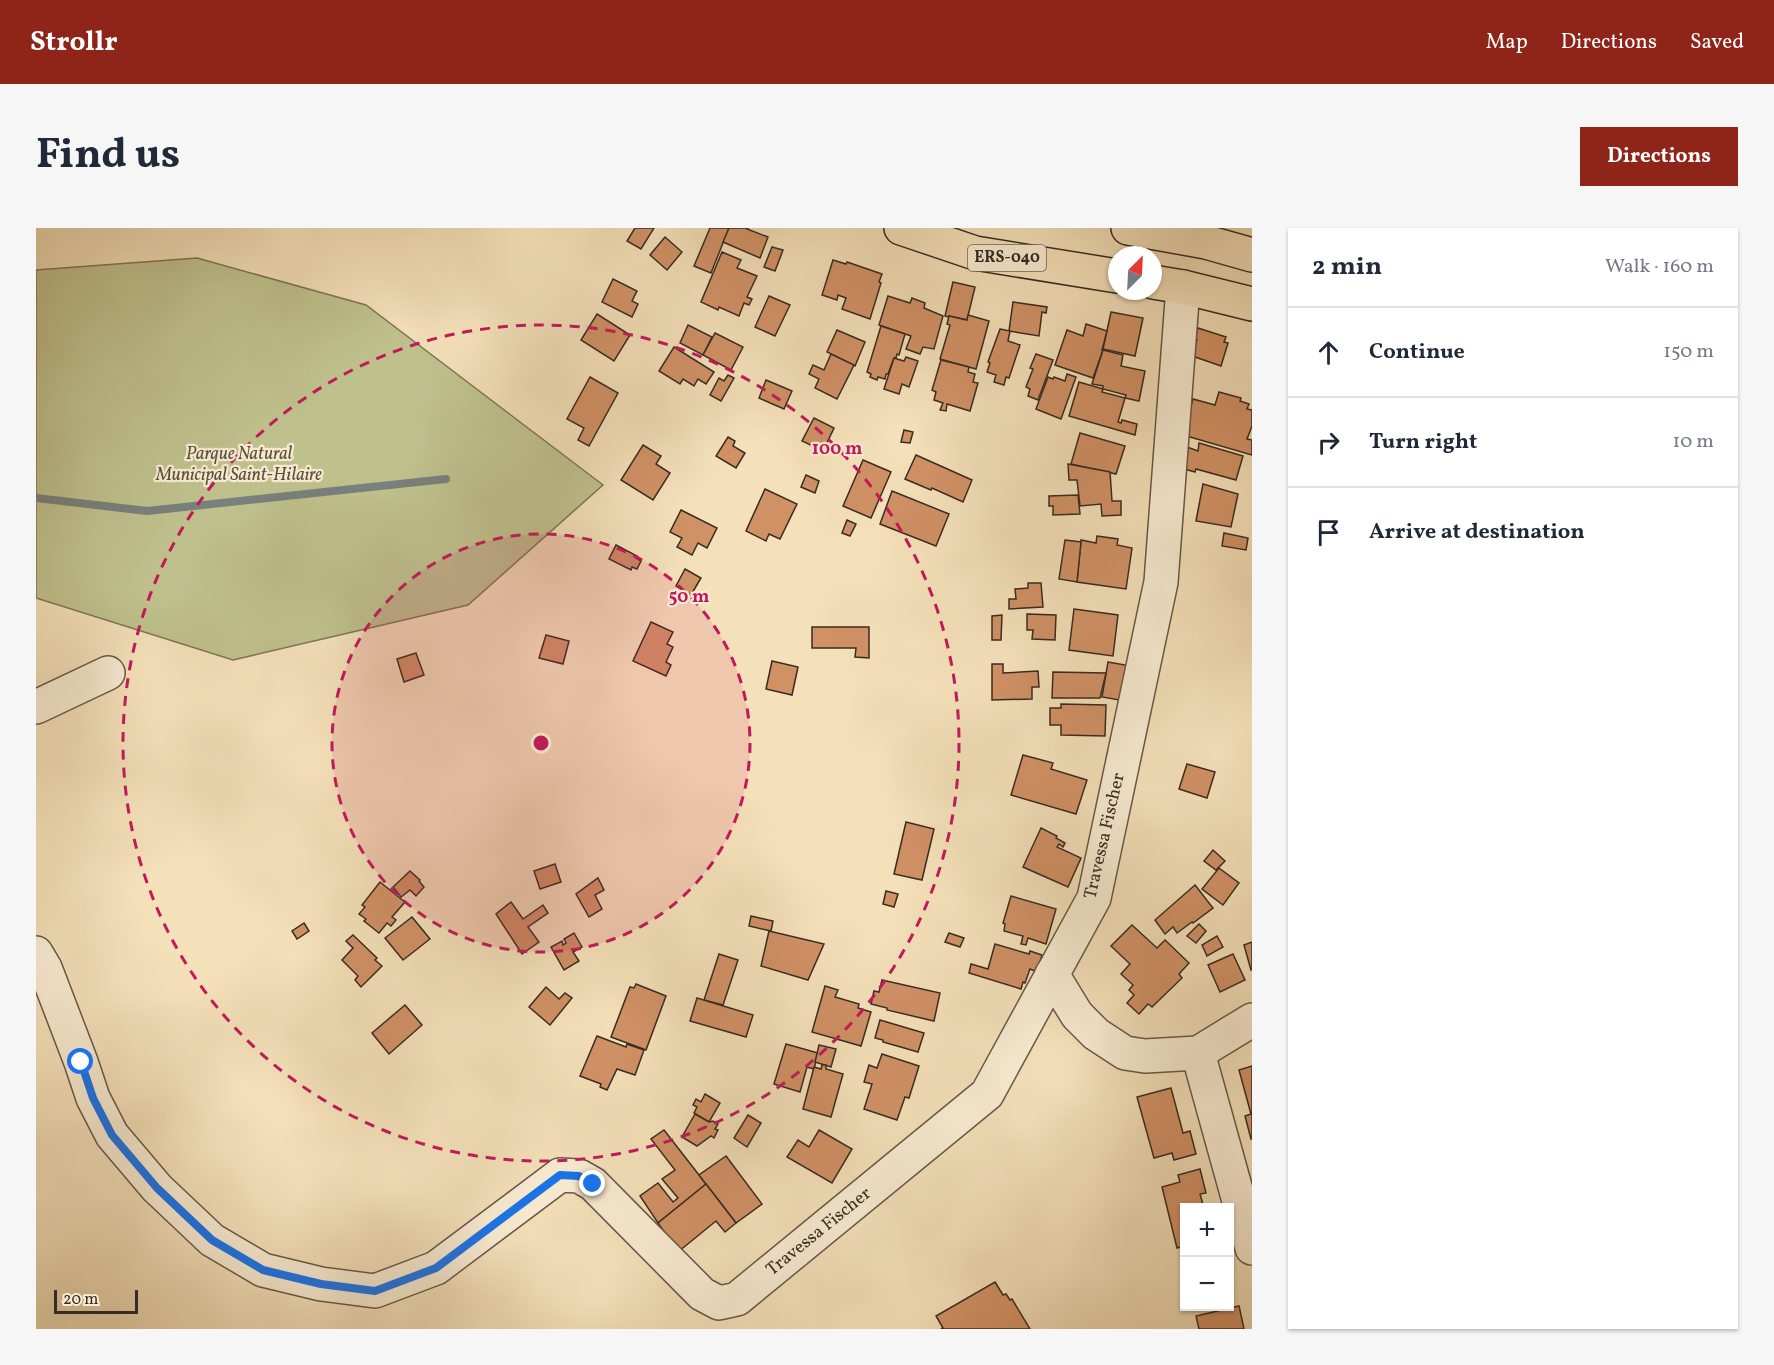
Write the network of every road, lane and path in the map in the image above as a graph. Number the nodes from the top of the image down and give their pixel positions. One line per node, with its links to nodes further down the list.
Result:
1 (901, 228): 4 (main road, ERS-040)
2 (1128, 228): 3 (main road)
3 (1252, 255)
4 (1108, 275)
5 (1168, 284): 6 (main road); 10 (street, Travessa Fischer)
6 (1252, 304)
7 (108, 673): 8 (street)
8 (36, 707)
9 (36, 953): 10 (street, Travessa Fischer)
10 (1052, 974): 12 (street)
11 (1252, 1020): 12 (street)
12 (1198, 1053): 13 (street)
13 (1252, 1248)

